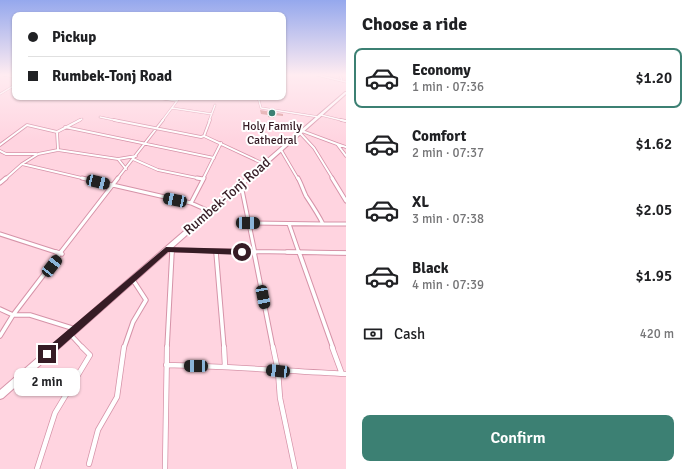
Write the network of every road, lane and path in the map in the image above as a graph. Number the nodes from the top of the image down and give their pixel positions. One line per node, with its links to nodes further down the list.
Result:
1 (342, 97): 8 (main road, Rumbek-Tonj Road)
2 (171, 100): 4 (street)
3 (259, 100): 8 (street)
4 (178, 101): 6 (street)
5 (215, 104): 7 (street)
6 (172, 108): 7 (street); 13 (street)
7 (212, 114): 16 (street)
8 (320, 116): 11 (street); 15 (main road, Rumbek-Tonj Road)
9 (100, 117): 13 (street)
10 (82, 118): 12 (street)
11 (346, 121)
12 (65, 127): 14 (street); 18 (street)
13 (157, 128): 16 (street); 18 (street)
14 (58, 132): 20 (street); 22 (street)
15 (301, 132): 19 (street); 23 (main road, Rumbek-Tonj Road); 37 (street)
16 (204, 136): 17 (street)
17 (222, 143): 28 (street); 31 (street)
18 (145, 144): 27 (street); 28 (street)
19 (337, 144): 21 (street); 26 (street)
20 (0, 145)
21 (346, 147)
22 (58, 150): 25 (street); 29 (street)
23 (281, 150): 31 (main road, Rumbek-Tonj Road); 42 (street)
24 (0, 151): 25 (street)
25 (38, 154): 30 (street)
26 (346, 156)
27 (134, 158): 29 (street); 32 (street); 33 (street)
28 (214, 158): 33 (street)
29 (118, 159): 32 (street)
30 (22, 164): 34 (street); 36 (street)
31 (264, 164): 35 (main road, Rumbek-Tonj Road)
32 (126, 169): 36 (street)
33 (203, 180): 38 (street)
34 (0, 183)
35 (241, 185): 39 (main road, Rumbek-Tonj Road); 40 (street)
36 (113, 186): 38 (street); 50 (street)
37 (346, 201)
38 (191, 203): 39 (street)
39 (209, 211): 45 (main road, Rumbek-Tonj Road)
40 (248, 223): 41 (street); 47 (street)
41 (289, 224): 42 (street); 48 (street)
42 (323, 224): 43 (street)
43 (346, 224)
44 (0, 234): 50 (street)
45 (169, 250): 46 (street); 51 (main road, Rumbek-Tonj Road); 57 (street)
46 (216, 251): 47 (street); 58 (street)
47 (255, 252): 48 (street); 59 (street)
48 (300, 253): 49 (street); 60 (street)
49 (346, 253)
50 (62, 254): 53 (street)
51 (133, 279): 54 (main road, Rumbek-Tonj Road); 62 (street)
52 (0, 310): 53 (street)
53 (13, 316): 54 (street); 56 (street)
54 (76, 329): 55 (main road, Rumbek-Tonj Road)
55 (70, 334): 61 (main road, Rumbek-Tonj Road); 63 (street)
56 (0, 336)
57 (166, 365): 58 (street); 64 (street)
58 (225, 366): 59 (street)
59 (278, 371): 60 (street); 65 (street)
60 (344, 374)
61 (0, 395)
62 (89, 464)
63 (37, 469)
64 (165, 469)
65 (295, 469)

